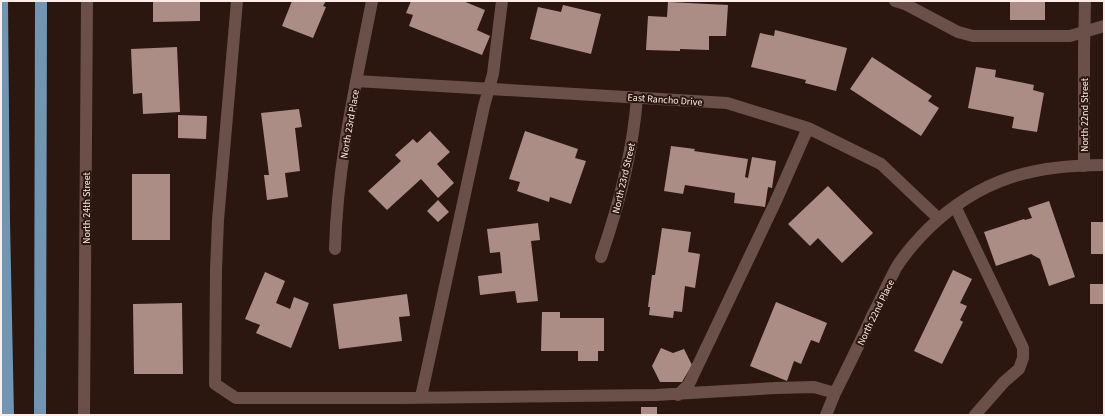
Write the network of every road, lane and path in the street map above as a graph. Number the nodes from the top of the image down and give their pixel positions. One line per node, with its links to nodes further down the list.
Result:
1 (2, 1): 24 (main road)
2 (42, 1): 25 (main road)
3 (87, 1): 26 (street, North 24th Street)
4 (236, 1): 23 (street)
5 (372, 1): 11 (street, North 23rd Place)
6 (502, 1): 12 (street)
7 (1085, 1): 10 (street, North 22nd Street)
8 (902, 2): 10 (street)
9 (1104, 26): 10 (street)
10 (1085, 32): 15 (street, North 22nd Street)
11 (356, 81): 12 (street, East Rancho Drive); 19 (street, North 23rd Place)
12 (489, 88): 13 (street, East Rancho Drive); 23 (street)
13 (637, 97): 14 (street, East Rancho Drive); 20 (street, North 23rd Street)
14 (808, 128): 18 (street, East Rancho Drive); 22 (street)
15 (1084, 166): 16 (street); 17 (street, North 22nd Street)
16 (1104, 166)
17 (955, 206): 18 (street, North 22nd Street); 28 (street)
18 (939, 219): 21 (street, North 22nd Place)
19 (335, 249)
20 (601, 258)
21 (835, 393): 22 (street); 27 (street, North 22nd Place)
22 (678, 394): 23 (street)
23 (421, 397)
24 (8, 415)
25 (40, 415)
26 (84, 415)
27 (826, 415)
28 (975, 415)

